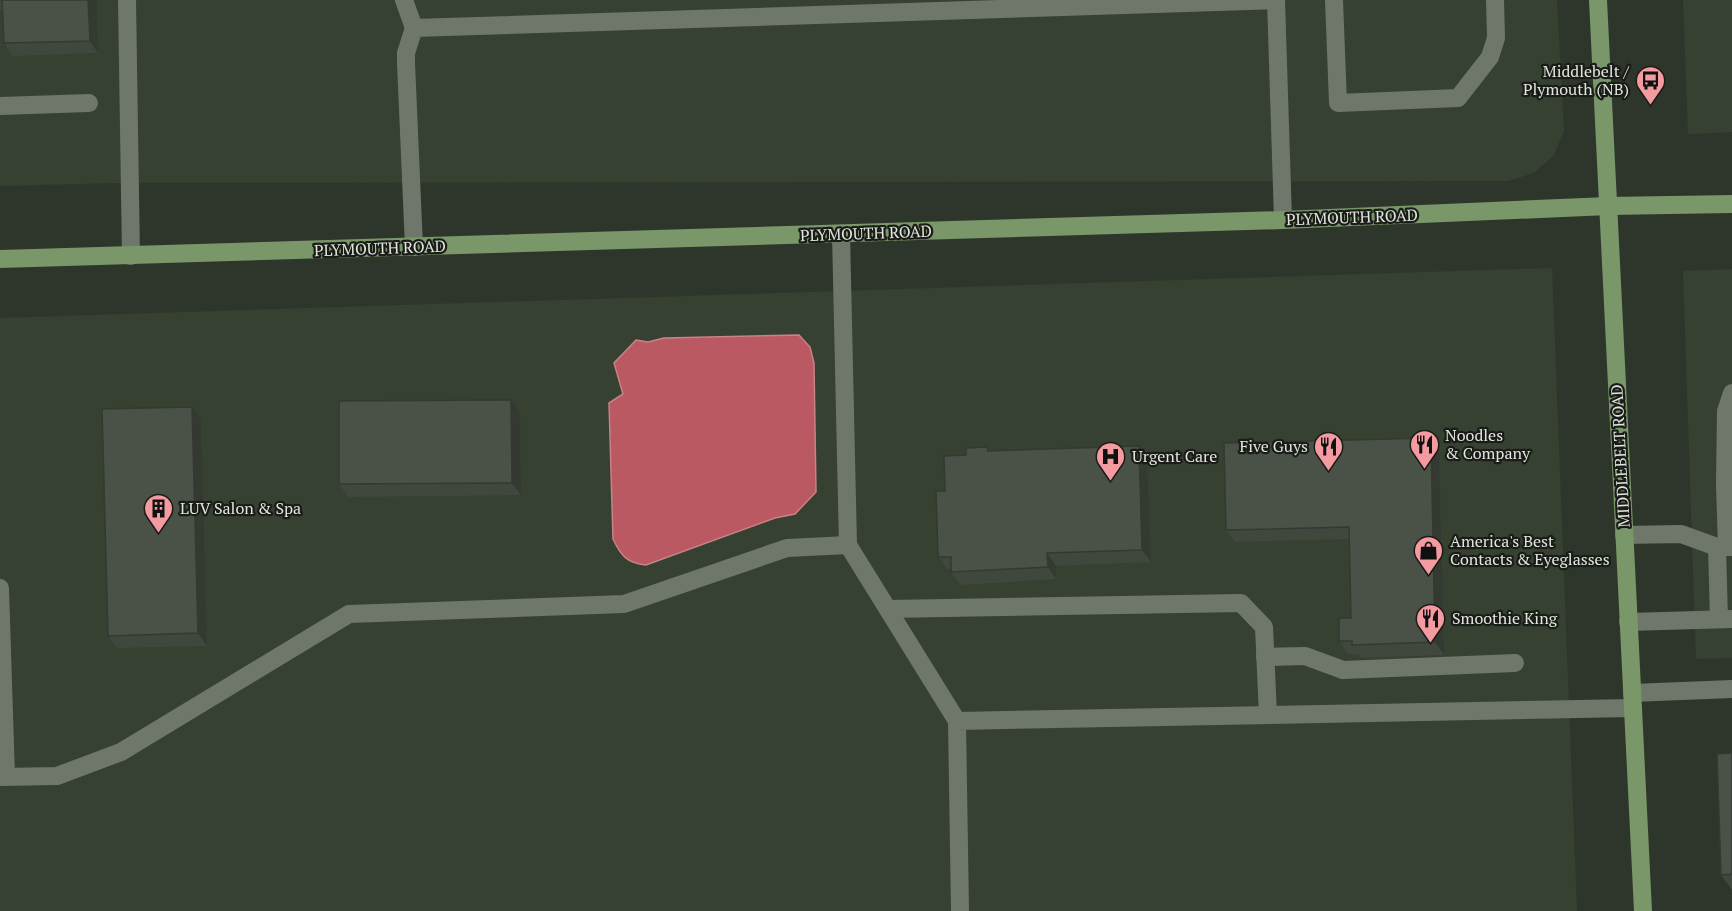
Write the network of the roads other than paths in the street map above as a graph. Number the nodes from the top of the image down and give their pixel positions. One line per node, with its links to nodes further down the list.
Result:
1 (127, 0): 15 (street)
2 (404, 0): 7 (street)
3 (1276, 0): 7 (street); 12 (street)
4 (1334, 0): 5 (street)
5 (1495, 0)
6 (1598, 0): 11 (main road, MIDDLEBELT ROAD)
7 (414, 28): 14 (street)
8 (89, 103): 9 (street)
9 (0, 106)
10 (1732, 204): 11 (main road, PLYMOUTH ROAD)
11 (1608, 206): 12 (main road, PLYMOUTH ROAD); 20 (main road, MIDDLEBELT ROAD)
12 (1283, 220): 13 (main road, PLYMOUTH ROAD)
13 (841, 234): 14 (main road, PLYMOUTH ROAD); 21 (street)
14 (414, 247): 15 (main road, PLYMOUTH ROAD)
15 (131, 256): 16 (main road, PLYMOUTH ROAD)
16 (0, 260)
17 (1732, 393): 18 (street)
18 (1729, 421): 19 (street)
19 (1728, 484): 22 (street)
20 (1624, 535): 22 (street); 26 (main road, MIDDLEBELT ROAD)
21 (848, 545): 24 (street); 33 (street)
22 (1725, 547): 25 (street)
23 (0, 588): 33 (street)
24 (888, 609): 27 (street); 32 (street)
25 (1726, 619): 26 (street)
26 (1628, 622): 30 (main road, MIDDLEBELT ROAD)
27 (1265, 657): 28 (street); 31 (street)
28 (1515, 663)
29 (1732, 689): 30 (street)
30 (1632, 700): 31 (street); 35 (main road, MIDDLEBELT ROAD)
31 (1268, 715): 32 (street)
32 (957, 721): 34 (street)
33 (3, 777)
34 (960, 911)
35 (1643, 911)

